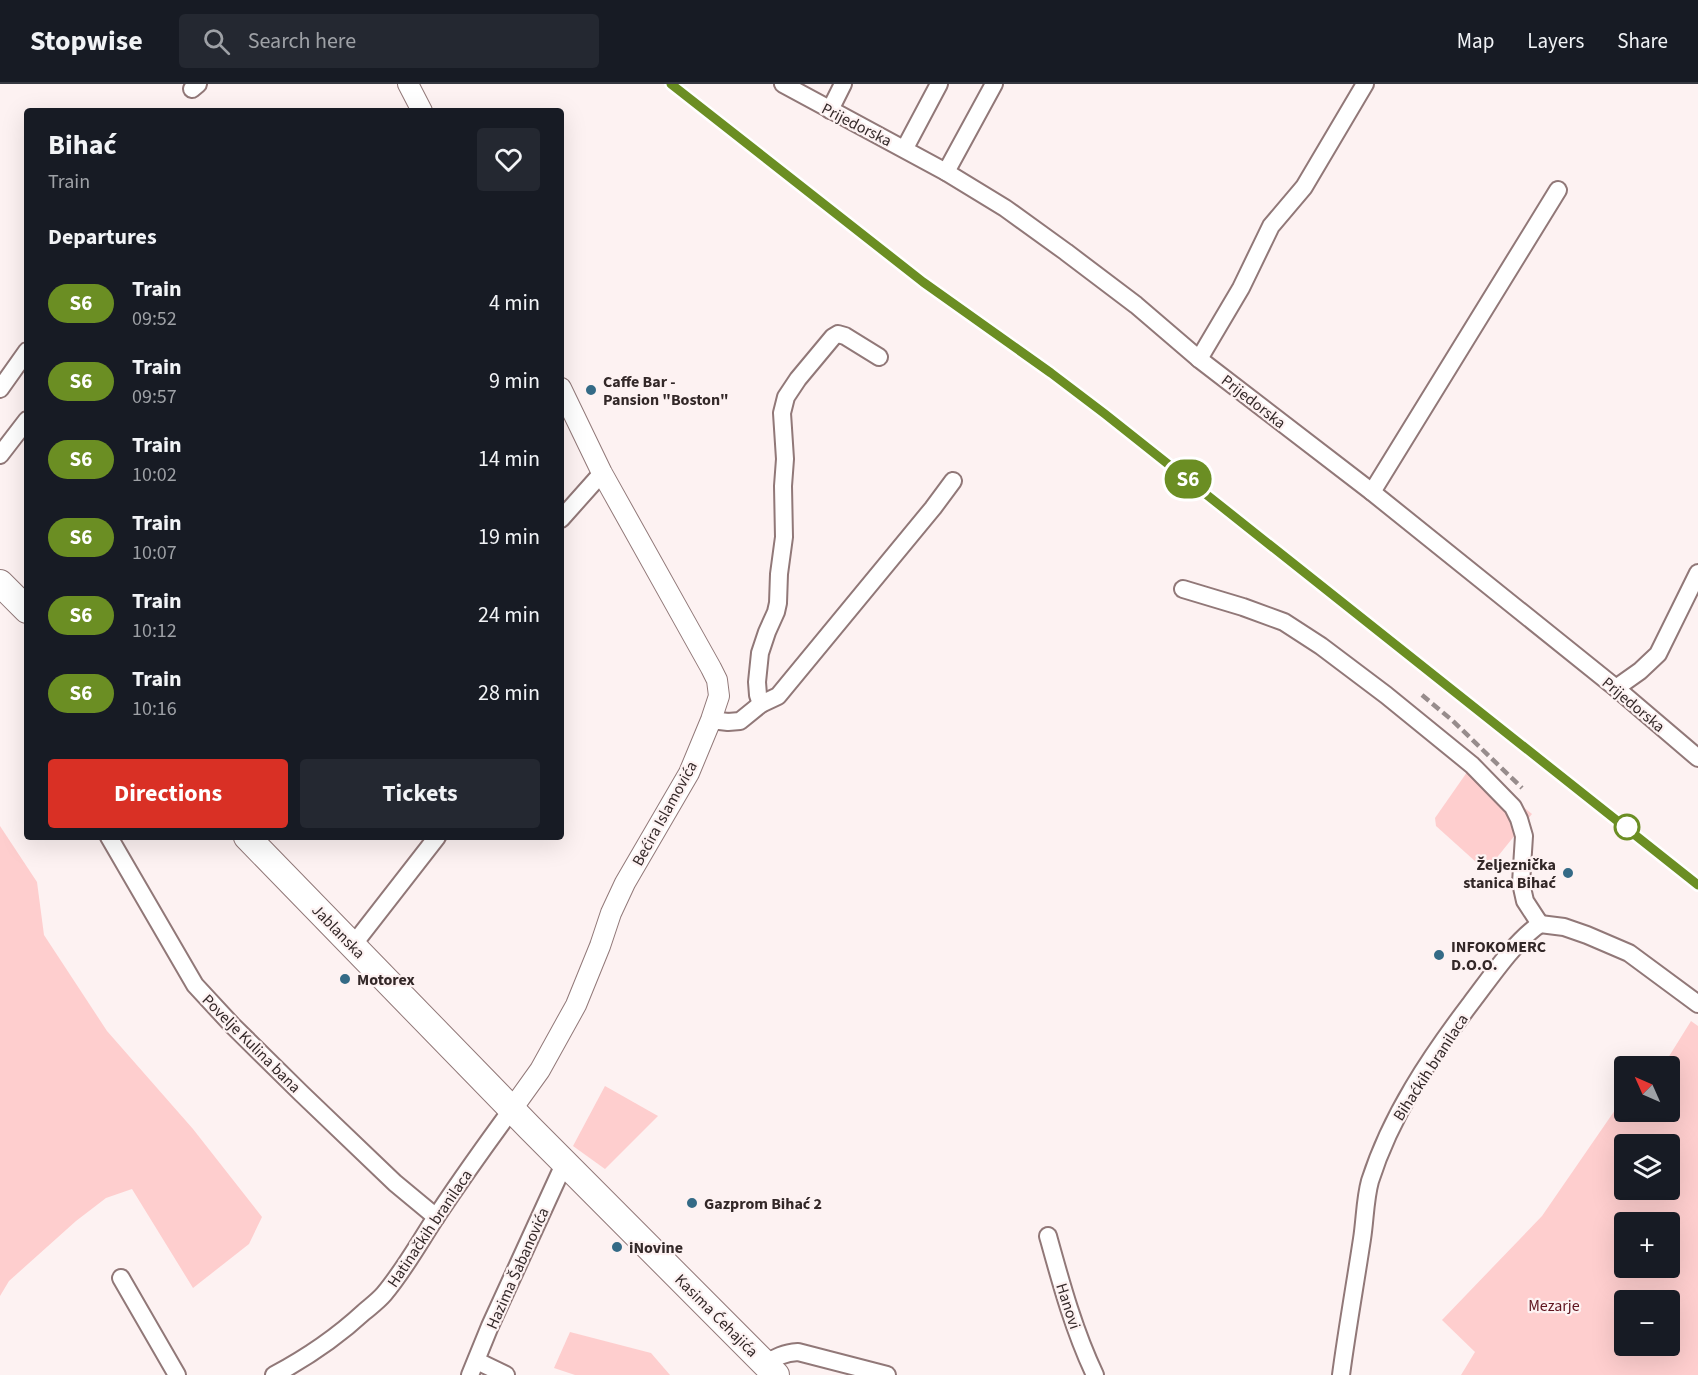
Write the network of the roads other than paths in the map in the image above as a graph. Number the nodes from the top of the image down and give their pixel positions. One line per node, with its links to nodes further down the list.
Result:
1 (408, 84): 7 (street)
2 (783, 84): 8 (street, Prijedorska)
3 (843, 84): 8 (street)
4 (939, 84): 9 (street)
5 (994, 84): 10 (street)
6 (1365, 84): 14 (street)
7 (420, 108)
8 (830, 110): 9 (street, Prijedorska)
9 (905, 148): 10 (street, Prijedorska)
10 (946, 172): 14 (street, Prijedorska)
11 (1558, 190): 21 (street)
12 (24, 355): 15 (street)
13 (879, 357): 28 (street)
14 (1199, 358): 21 (street, Prijedorska)
15 (0, 389)
16 (564, 394): 19 (street, Bećira Islamovića)
17 (24, 424): 18 (street)
18 (0, 455)
19 (602, 473): 22 (street); 29 (street, Bećira Islamovića)
20 (953, 481): 28 (street)
21 (1372, 492): 27 (street, Prijedorska)
22 (564, 516)
23 (1698, 573): 27 (street)
24 (0, 583): 26 (main road)
25 (1183, 589): 34 (street)
26 (24, 607)
27 (1616, 688): 30 (street, Prijedorska)
28 (761, 704): 29 (street)
29 (711, 720): 37 (street, Bećira Islamovića)
30 (1698, 758)
31 (111, 840): 40 (street, Povelje Kulina bana)
32 (250, 840): 35 (main road, Jablanska)
33 (435, 840): 35 (street)
34 (1540, 924): 36 (street); 50 (street, Bihaćkih branilaca)
35 (353, 945): 37 (main road, Jablanska)
36 (1698, 1004)
37 (512, 1109): 38 (main road, Jablanska); 40 (street, Hatinačkih branilaca)
38 (531, 1128): 39 (main road, Kasima Ćehajića)
39 (565, 1162): 43 (street, Hazima Šabanovića); 44 (main road, Kasima Ćehajića)
40 (436, 1217): 46 (street, Hatinačkih branilaca)
41 (1048, 1236): 49 (street, Hanovi)
42 (121, 1278): 45 (street)
43 (473, 1368): 47 (street)
44 (770, 1370): 48 (street)
45 (177, 1375)
46 (274, 1375)
47 (506, 1375)
48 (887, 1375)
49 (1095, 1375)
50 (1341, 1375)

